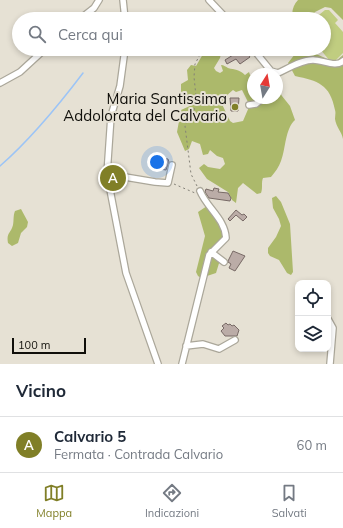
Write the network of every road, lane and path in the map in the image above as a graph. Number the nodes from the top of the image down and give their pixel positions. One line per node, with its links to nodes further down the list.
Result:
1 (99, 0): 4 (street)
2 (123, 0): 5 (street)
3 (209, 0): 6 (street)
4 (89, 12)
5 (124, 12)
6 (220, 12)
7 (37, 56): 14 (street)
8 (124, 56): 18 (street)
9 (199, 56): 20 (path)
10 (259, 56): 12 (street)
11 (343, 61): 13 (street)
12 (269, 68)
13 (283, 72)
14 (0, 83)
15 (256, 104): 16 (street)
16 (249, 106)
17 (172, 165): 19 (street)
18 (107, 174): 19 (street); 28 (street)
19 (168, 183): 20 (path)
20 (200, 191): 21 (street)
21 (211, 252): 22 (street); 25 (street)
22 (224, 262)
23 (331, 324): 27 (street)
24 (235, 340): 25 (street)
25 (186, 346): 29 (street)
26 (331, 352): 30 (street)
27 (331, 352)
28 (158, 364)
29 (182, 364)
30 (330, 364)

